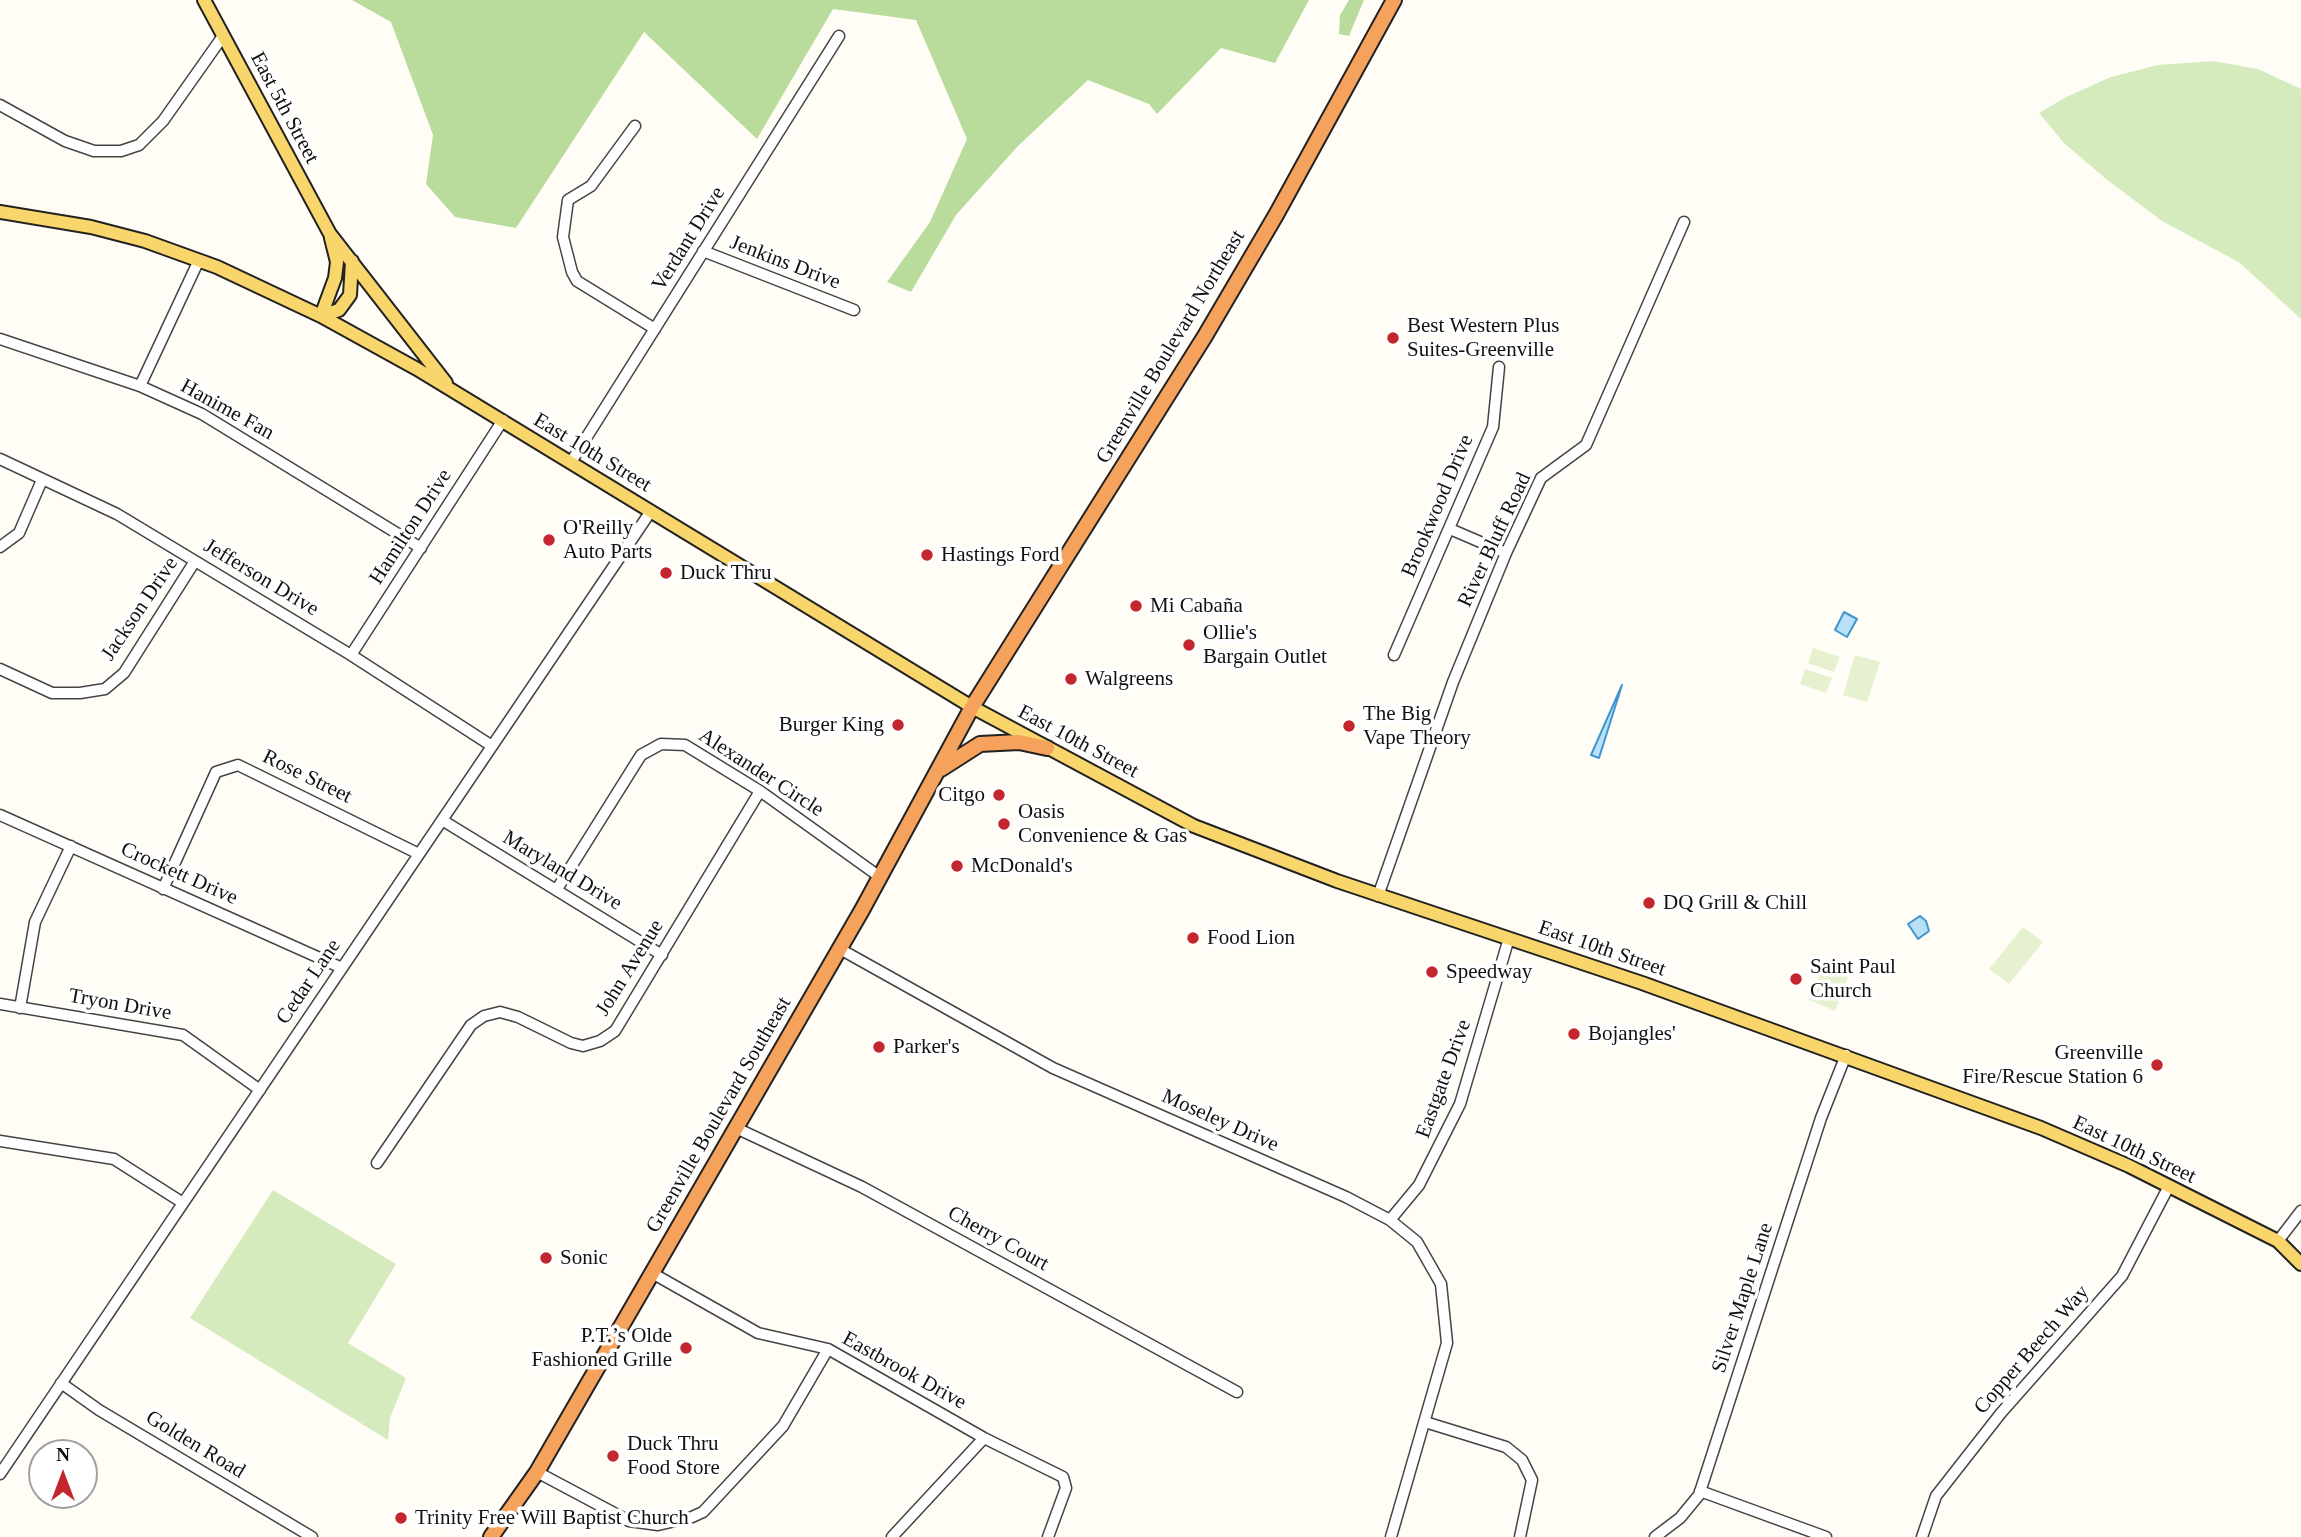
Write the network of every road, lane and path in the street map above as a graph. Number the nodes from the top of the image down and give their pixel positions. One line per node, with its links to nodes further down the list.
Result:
1 (204, 0): 3 (main road, East 5th Street)
2 (1394, 0): 33 (highway, Greenville Boulevard Northeast)
3 (223, 36): 5 (street); 9 (main road, East 5th Street)
4 (839, 36): 10 (street, Verdant Drive)
5 (0, 105)
6 (635, 126): 15 (street)
7 (0, 212): 11 (main road, East 10th Street)
8 (1684, 222): 28 (street, River Bluff Road)
9 (330, 234): 12 (main road, East 5th Street); 14 (main road, East 5th Street)
10 (703, 251): 13 (street, Jenkins Drive); 15 (street, Verdant Drive)
11 (199, 260): 14 (main road, East 10th Street); 18 (street)
12 (352, 261): 14 (main road); 19 (main road, East 5th Street)
13 (854, 310)
14 (321, 316): 19 (main road, East 10th Street)
15 (655, 329): 22 (street, Verdant Drive)
16 (0, 339): 18 (street, Hanime Fan)
17 (1499, 367): 25 (street, Brookwood Drive)
18 (139, 386): 27 (street, Hanime Fan)
19 (451, 388): 20 (main road, East 10th Street)
20 (503, 420): 22 (main road, East 10th Street); 27 (street, Hamilton Drive)
21 (0, 460): 23 (street, Jefferson Drive)
22 (571, 462): 24 (main road, East 10th Street)
23 (42, 480): 26 (street); 29 (street, Jefferson Drive)
24 (651, 511): 33 (main road, East 10th Street); 34 (street, Cedar Lane)
25 (1450, 529): 28 (street); 31 (street, Brookwood Drive)
26 (0, 547)
27 (421, 548): 30 (street, Hamilton Drive)
28 (1506, 552): 45 (street, River Bluff Road)
29 (195, 561): 30 (street, Jefferson Drive); 32 (street, Jackson Drive)
30 (351, 655): 34 (street, Jefferson Drive)
31 (1394, 655)
32 (0, 669)
33 (972, 708): 35 (main road, East 10th Street); 36 (highway, Greenville Boulevard Southeast)
34 (492, 746): 39 (street, Cedar Lane)
35 (1048, 748): 36 (highway); 45 (main road, East 10th Street)
36 (937, 772): 42 (highway, Greenville Boulevard Southeast)
37 (760, 791): 42 (street, Alexander Circle); 44 (street, Alexander Circle); 48 (street, John Avenue)
38 (0, 815): 40 (street, Crockett Drive)
39 (442, 820): 41 (street, Cedar Lane); 44 (street, Maryland Drive)
40 (71, 846): 43 (street, Crockett Drive); 51 (street)
41 (419, 854): 43 (street, Rose Street); 49 (street, Cedar Lane)
42 (880, 877): 47 (highway, Greenville Boulevard Southeast)
43 (163, 889): 49 (street, Crockett Drive)
44 (557, 889): 48 (street, Maryland Drive)
45 (1378, 896): 46 (main road, East 10th Street)
46 (1509, 938): 52 (main road, East 10th Street); 60 (street, Eastgate Drive)
47 (840, 949): 54 (highway, Greenville Boulevard Southeast); 60 (street, Moseley Drive)
48 (662, 955): 56 (street, John Avenue)
49 (342, 968): 53 (street, Cedar Lane)
50 (0, 1004): 51 (street, Tryon Drive)
51 (20, 1008): 53 (street, Tryon Drive)
52 (1846, 1055): 57 (main road, East 10th Street); 71 (street, Silver Maple Lane)
53 (260, 1090): 58 (street, Cedar Lane)
54 (736, 1128): 63 (highway, Greenville Boulevard Southeast); 66 (street, Cherry Court)
55 (0, 1140): 58 (street)
56 (376, 1163)
57 (2169, 1186): 61 (main road, East 10th Street); 80 (street, Copper Beech Way)
58 (183, 1203): 65 (street, Cedar Lane)
59 (2301, 1211): 61 (street)
60 (1390, 1220): 67 (street, Moseley Drive)
61 (2278, 1241): 62 (main road, East 10th Street)
62 (2301, 1264)
63 (652, 1273): 64 (street, Eastbrook Drive); 69 (highway, Greenville Boulevard Southeast)
64 (828, 1349): 68 (street, Eastbrook Drive); 69 (street)
65 (61, 1383): 70 (street, Cedar Lane); 72 (street, Golden Road)
66 (1237, 1392)
67 (1426, 1422): 76 (street, Moseley Drive); 77 (street)
68 (984, 1438): 74 (street); 75 (street, Eastbrook Drive)
69 (537, 1472): 73 (highway, Greenville Boulevard Southeast)
70 (0, 1474)
71 (1700, 1491): 78 (street, Silver Maple Lane); 79 (street)
72 (312, 1537)
73 (491, 1537)
74 (892, 1537)
75 (1048, 1537)
76 (1391, 1537)
77 (1520, 1537)
78 (1655, 1537)
79 (1826, 1537)
80 (1922, 1537)

